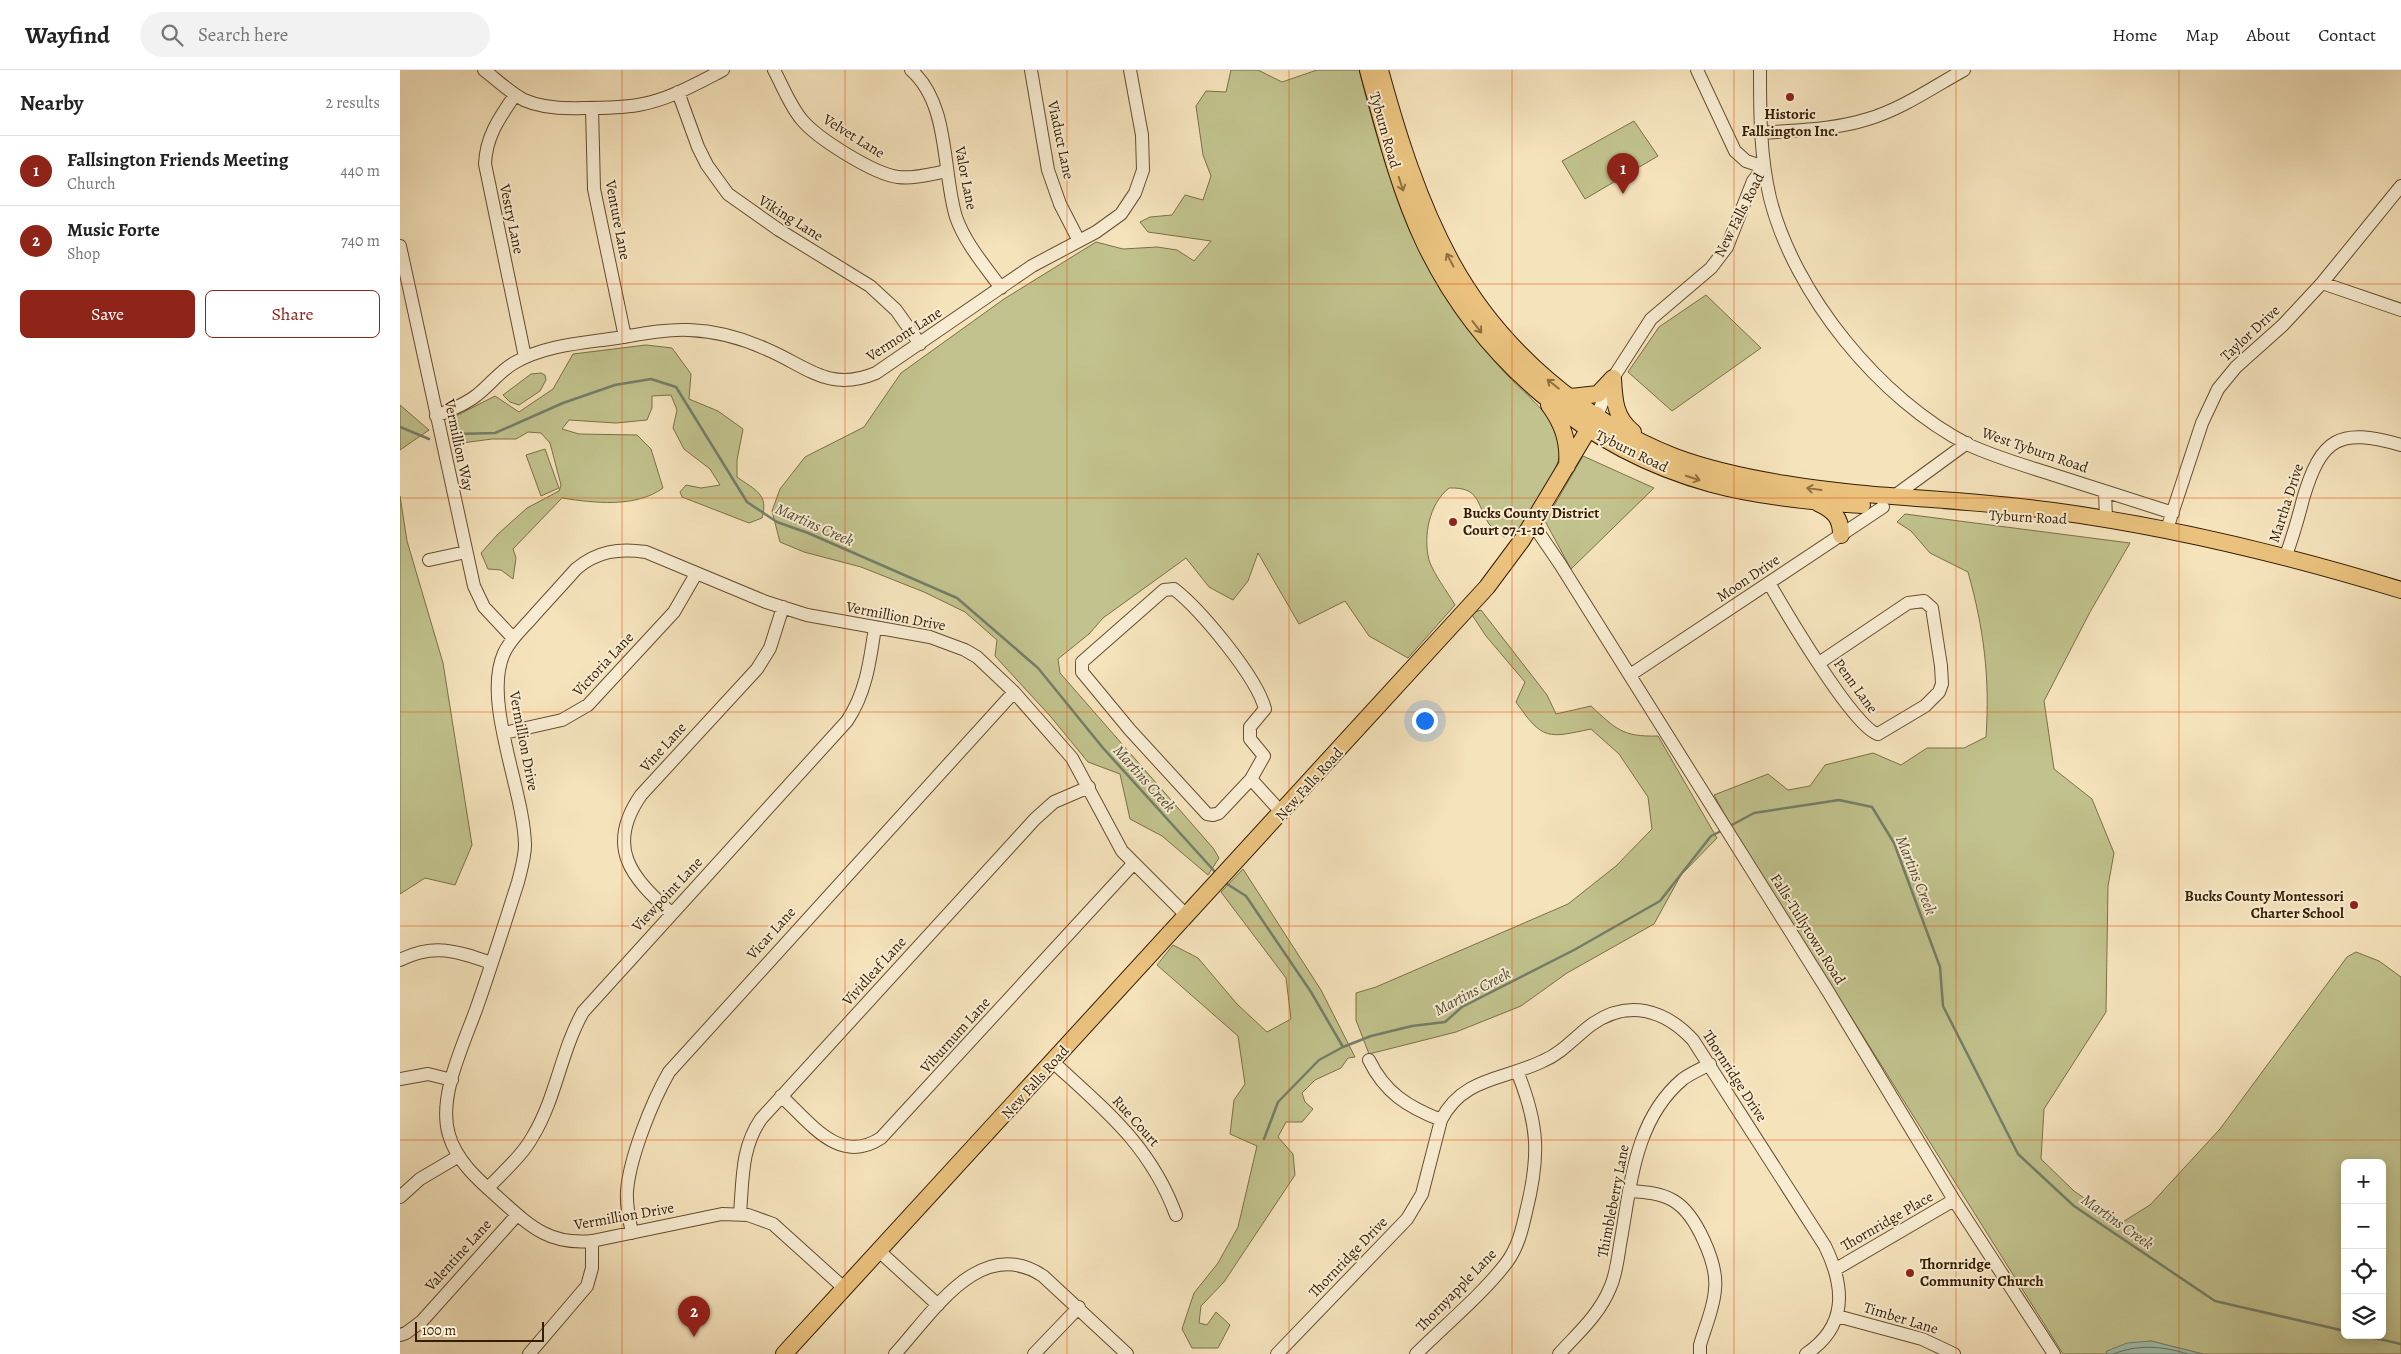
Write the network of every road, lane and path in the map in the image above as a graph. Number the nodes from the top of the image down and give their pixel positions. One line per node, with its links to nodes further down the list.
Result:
1 (484, 70): 13 (street)
2 (723, 70): 12 (street)
3 (774, 70): 17 (street, Velvet Lane)
4 (911, 70): 17 (street, Valor Lane)
5 (1031, 70): 19 (street, Viaduct Lane)
6 (1130, 70): 19 (street, Vermont Lane)
7 (1368, 70): 28 (main road, Tyburn Road, one-way to 28)
8 (1380, 70): 29 (main road, Tyburn Road, one-way to 8)
9 (1697, 70): 16 (street)
10 (1760, 70): 15 (street, West Tyburn Road)
11 (1964, 70): 15 (street)
12 (678, 92): 14 (street); 25 (street, Viking Lane)
13 (515, 95): 14 (street); 26 (street, Vestry Lane)
14 (592, 108): 24 (street, Venture Lane)
15 (1761, 133): 16 (street, West Tyburn Road)
16 (1764, 167): 27 (street, New Falls Road); 32 (street, West Tyburn Road)
17 (947, 172): 22 (street, Valor Lane)
18 (2401, 186): 21 (street, Taylor Drive)
19 (1079, 241): 22 (street, Vermont Lane)
20 (400, 246): 30 (street, Vermillion Way)
21 (2322, 283): 23 (street); 39 (street, Taylor Drive)
22 (1001, 288): 25 (street, Vermont Lane)
23 (2401, 310)
24 (625, 337): 25 (street, Vermont Lane); 26 (street, Vermont Lane)
25 (920, 344)
26 (525, 357): 30 (street, Vermont Lane)
27 (1613, 378): 29 (main road); 31 (street, New Falls Road); 34 (main road)
28 (1542, 395): 31 (main road, Tyburn Road); 35 (main road)
29 (1571, 398): 31 (main road, Tyburn Road)
30 (436, 416): 44 (street, Vermillion Way)
31 (1593, 423): 34 (main road, Tyburn Road); 35 (main road, New Falls Road); 37 (main road, Tyburn Road, one-way to 37)
32 (1967, 444): 36 (street, West Tyburn Road); 38 (street, Moon Drive)
33 (2401, 445): 45 (street, Martha Drive)
34 (1652, 446): 38 (main road, Tyburn Road, one-way to 34)
35 (1567, 466): 41 (main road, New Falls Road)
36 (2105, 492): 39 (street, West Tyburn Road); 40 (street)
37 (1816, 502): 38 (main road, Tyburn Road); 43 (main road)
38 (1888, 502): 40 (main road, Tyburn Road); 43 (street, Moon Drive)
39 (2173, 513): 42 (street, Taylor Drive)
40 (2106, 520): 42 (main road, Tyburn Road)
41 (1532, 523): 54 (street, Falls-Tullytown Road); 59 (main road, New Falls Road)
42 (2168, 530): 45 (main road, Tyburn Road)
43 (1841, 535): 48 (street, Moon Drive)
44 (466, 552): 46 (street); 52 (street, Vermillion Way)
45 (2285, 558): 49 (main road, Tyburn Road)
46 (429, 560)
47 (696, 574): 50 (street, Vermillion Drive); 52 (street, Vermillion Drive); 56 (street, Victoria Lane)
48 (1768, 584): 53 (street, Penn Lane); 54 (street, Moon Drive)
49 (2401, 590)
50 (783, 607): 51 (street, Vermillion Drive); 61 (street, Vine Lane)
51 (875, 628): 55 (street, Vermillion Drive); 61 (street, Viewpoint Lane)
52 (513, 638): 56 (street, Vermillion Drive)
53 (1819, 663): 53 (street, Penn Lane)
54 (1630, 675): 77 (street, Falls-Tullytown Road)
55 (1014, 692): 58 (street, Vermillion Drive); 81 (street, Vicar Lane)
56 (504, 733): 64 (street, Vermillion Drive)
57 (1250, 779): 57 (street); 59 (street)
58 (1089, 786): 60 (street, Vermillion Drive); 71 (street, Vividleaf Lane)
59 (1282, 813): 62 (main road, New Falls Road)
60 (1133, 864): 62 (street, Vermillion Drive); 71 (street, Viburnum Lane)
61 (671, 913): 74 (street, Viewpoint Lane)
62 (1187, 916): 66 (main road, New Falls Road)
63 (400, 960): 64 (street)
64 (491, 962): 70 (street, Vermillion Drive)
65 (1369, 1060): 72 (street)
66 (1053, 1062): 79 (street, Rue Court); 83 (main road, New Falls Road)
67 (1710, 1064): 68 (street, Thornridge Drive); 75 (street, Thimbleberry Lane); 84 (street, Thornridge Drive)
68 (1517, 1071): 72 (street, Thornridge Drive); 96 (street, Thornyapple Lane)
69 (400, 1078): 70 (street)
70 (452, 1080): 73 (street, Vermillion Drive)
71 (781, 1096): 78 (street, Vividleaf Lane)
72 (1441, 1120): 95 (street, Thornridge Drive)
73 (459, 1156): 74 (street, Vermillion Drive); 76 (street)
74 (488, 1188): 80 (street, Vermillion Drive)
75 (1630, 1191): 97 (street, Thimbleberry Lane); 98 (street)
76 (400, 1197)
77 (1954, 1200): 84 (street, Thornridge Place); 101 (street, Falls-Tullytown Road)
78 (740, 1213): 81 (street, Vermillion Drive); 85 (street, Vermillion Drive)
79 (1176, 1214)
80 (517, 1215): 82 (street, Vermillion Drive); 89 (street, Valentine Lane)
81 (632, 1232): 82 (street, Vermillion Drive)
82 (592, 1241): 90 (street)
83 (879, 1251): 85 (main road, New Falls Road); 86 (street)
84 (1836, 1269): 88 (street, Thornridge Drive)
85 (844, 1288): 91 (main road, New Falls Road)
86 (938, 1305): 87 (street); 92 (street)
87 (1079, 1307): 93 (street); 94 (street)
88 (1837, 1316): 99 (street, Thornridge Drive); 100 (street, Timber Lane)
89 (400, 1335)
90 (529, 1354)
91 (784, 1354)
92 (895, 1354)
93 (1034, 1354)
94 (1127, 1354)
95 (1277, 1354)
96 (1416, 1354)
97 (1559, 1354)
98 (1700, 1354)
99 (1806, 1354)
100 (1954, 1354)
101 (2054, 1354)

